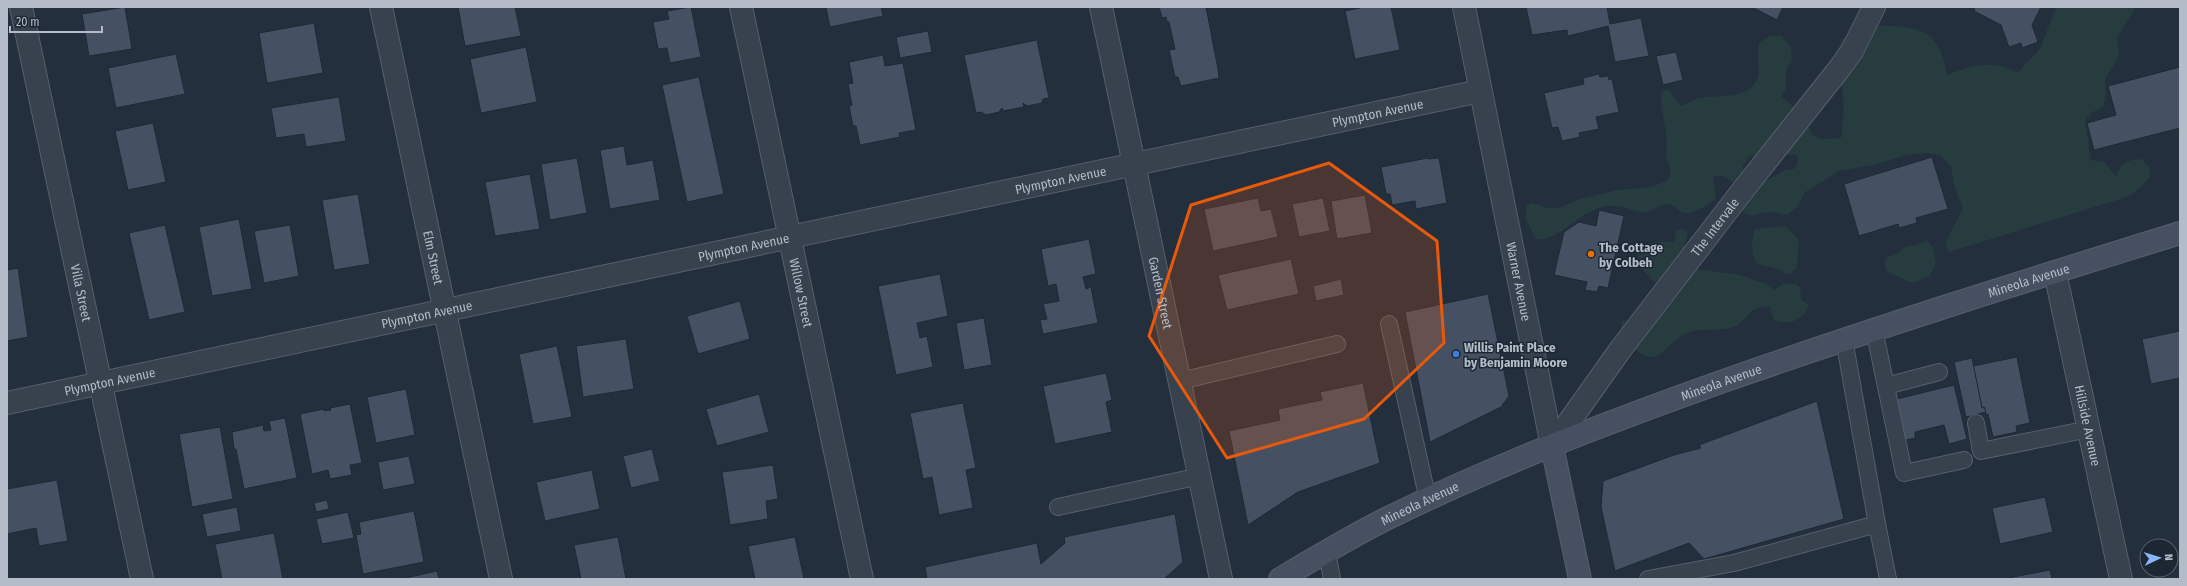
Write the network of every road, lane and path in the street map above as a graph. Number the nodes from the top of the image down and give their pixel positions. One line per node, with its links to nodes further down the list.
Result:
1 (21, 7): 19 (street, Villa Street)
2 (381, 7): 12 (street, Elm Street)
3 (741, 7): 10 (street, Willow Street)
4 (1101, 7): 8 (street, Garden Street)
5 (1464, 7): 7 (street, Warner Avenue)
6 (1874, 7): 24 (street, The Intervale)
7 (1480, 90): 8 (street, Plympton Avenue); 24 (street, Warner Avenue)
8 (1134, 164): 10 (street, Plympton Avenue); 18 (street, Garden Street)
9 (2180, 233): 11 (main road, Mineola Avenue)
10 (789, 237): 12 (street, Plympton Avenue); 33 (street, Willow Street)
11 (2055, 272): 14 (main road, Mineola Avenue); 23 (street, Hillside Avenue)
12 (444, 310): 19 (street, Plympton Avenue); 32 (street, Elm Street)
13 (1389, 324): 27 (lane)
14 (1874, 329): 15 (main road, Mineola Avenue); 20 (lane)
15 (1844, 339): 24 (main road, Mineola Avenue); 29 (lane)
16 (1337, 344): 18 (lane)
17 (1939, 372): 20 (lane)
18 (1180, 380): 26 (street, Garden Street)
19 (101, 383): 21 (street, Plympton Avenue); 31 (street, Villa Street)
20 (1886, 386): 25 (lane)
21 (7, 403)
22 (1976, 423): 23 (lane)
23 (2089, 430): 40 (street, Hillside Avenue)
24 (1552, 446): 27 (main road, Mineola Avenue); 37 (main road, Warner Avenue)
25 (1964, 460)
26 (1200, 476): 28 (lane); 34 (street, Garden Street)
27 (1428, 500): 30 (main road, Mineola Avenue)
28 (1058, 507)
29 (1877, 524): 38 (lane); 39 (lane)
30 (1327, 552): 35 (main road, Mineola Avenue); 36 (lane)
31 (142, 579)
32 (501, 579)
33 (862, 579)
34 (1221, 579)
35 (1280, 579)
36 (1332, 579)
37 (1580, 579)
38 (1648, 579)
39 (1888, 579)
40 (2121, 579)

